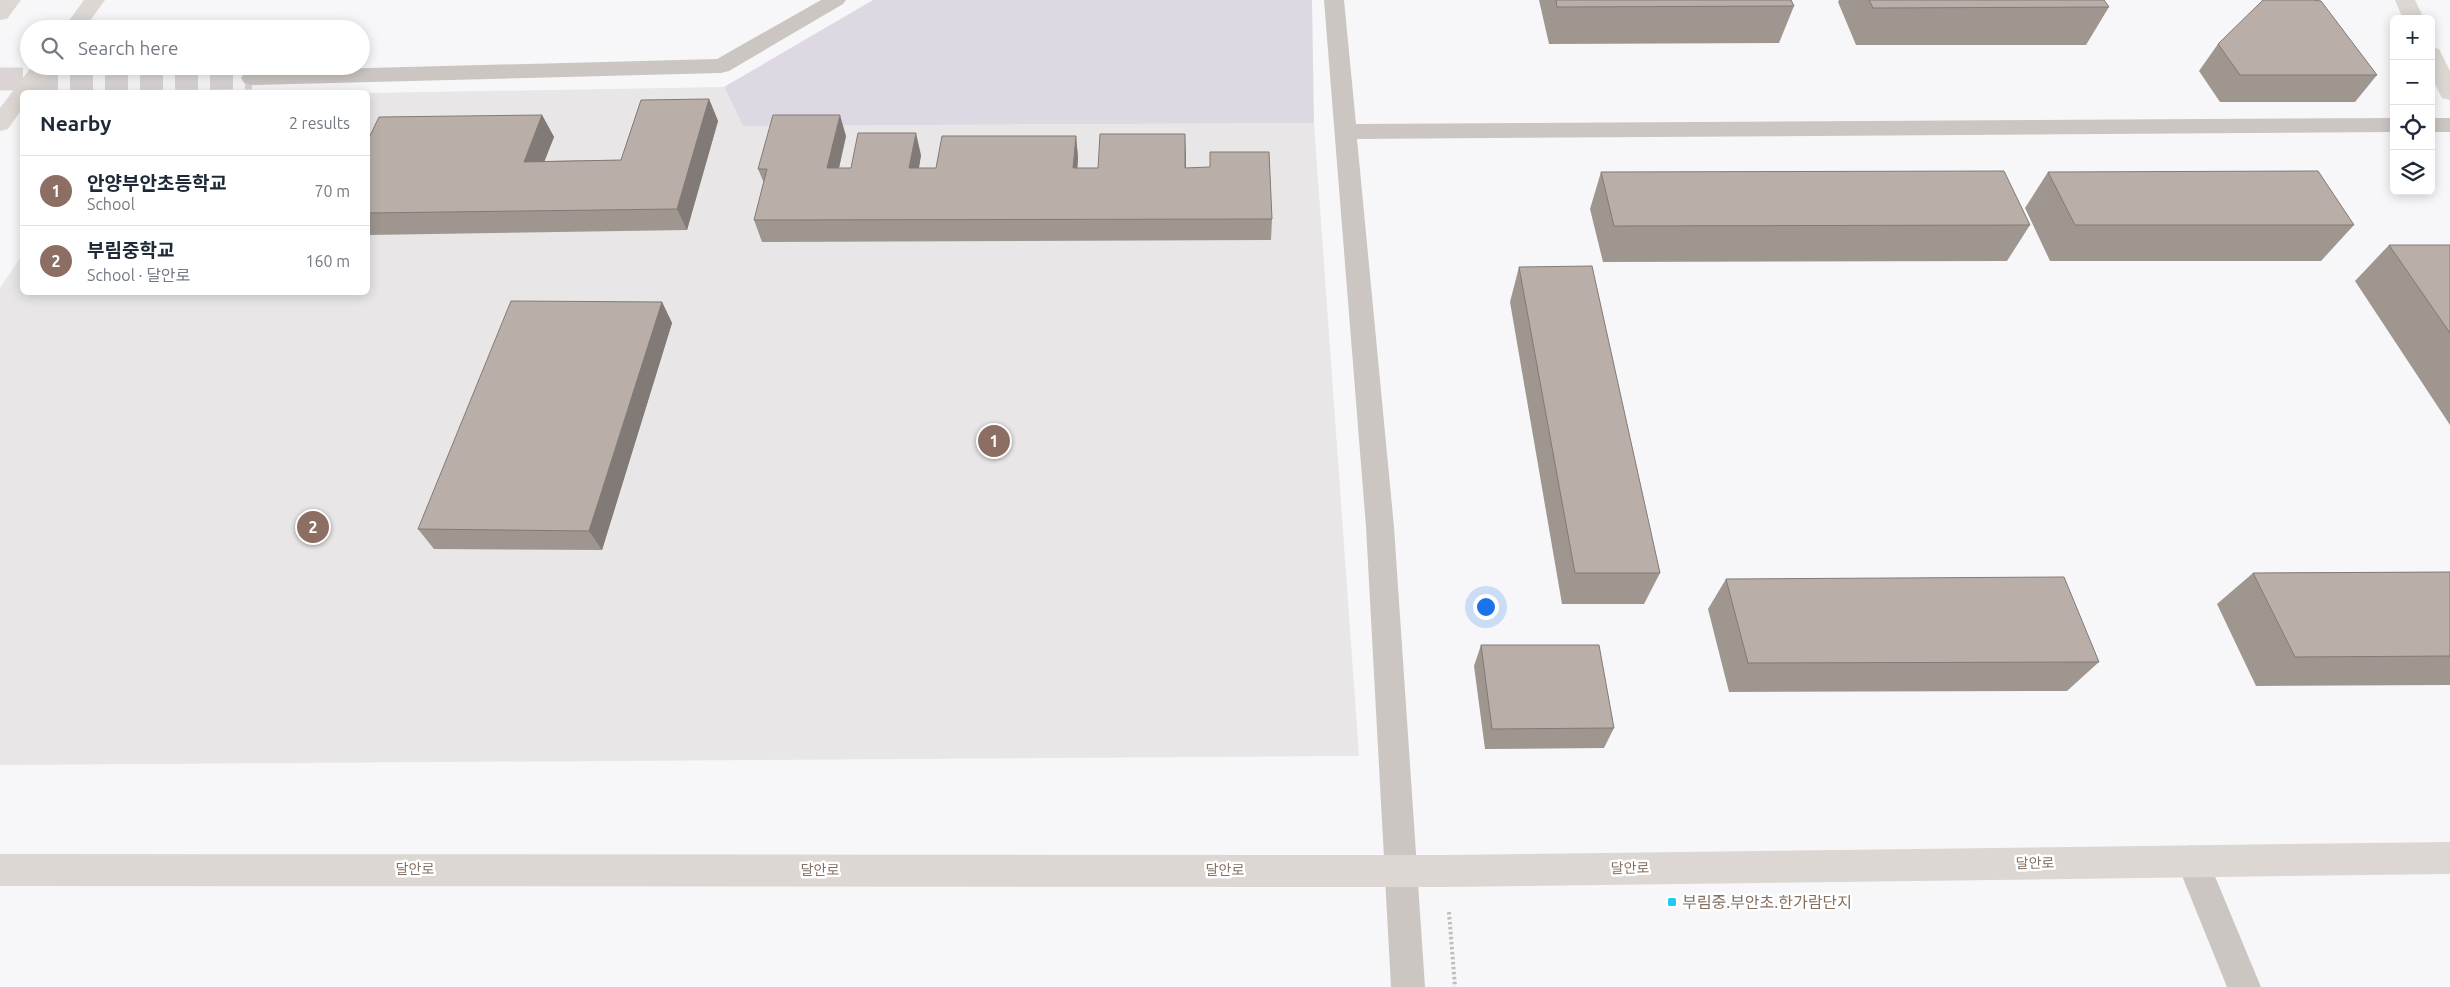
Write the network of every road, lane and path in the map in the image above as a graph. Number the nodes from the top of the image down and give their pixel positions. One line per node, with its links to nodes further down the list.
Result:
1 (11, 0): 6 (street)
2 (95, 0): 8 (street)
3 (836, 0): 12 (street)
4 (1334, 0): 21 (street)
5 (2405, 0): 7 (street)
6 (0, 14)
7 (2412, 15)
8 (80, 20)
9 (2434, 60): 15 (street)
10 (37, 75): 14 (street)
11 (369, 75): 13 (street)
12 (370, 75)
13 (252, 78)
14 (25, 90)
15 (2450, 93)
16 (20, 97): 17 (street)
17 (0, 124)
18 (2390, 125): 21 (street)
19 (2435, 125): 20 (street)
20 (2450, 125)
21 (1347, 132): 26 (street)
22 (2450, 858): 23 (street, 달안로)
23 (2192, 861): 25 (street, 달안로); 28 (street)
24 (0, 870): 25 (street, 달안로)
25 (1446, 871): 27 (path)
26 (1408, 987)
27 (1455, 987)
28 (2244, 987)

